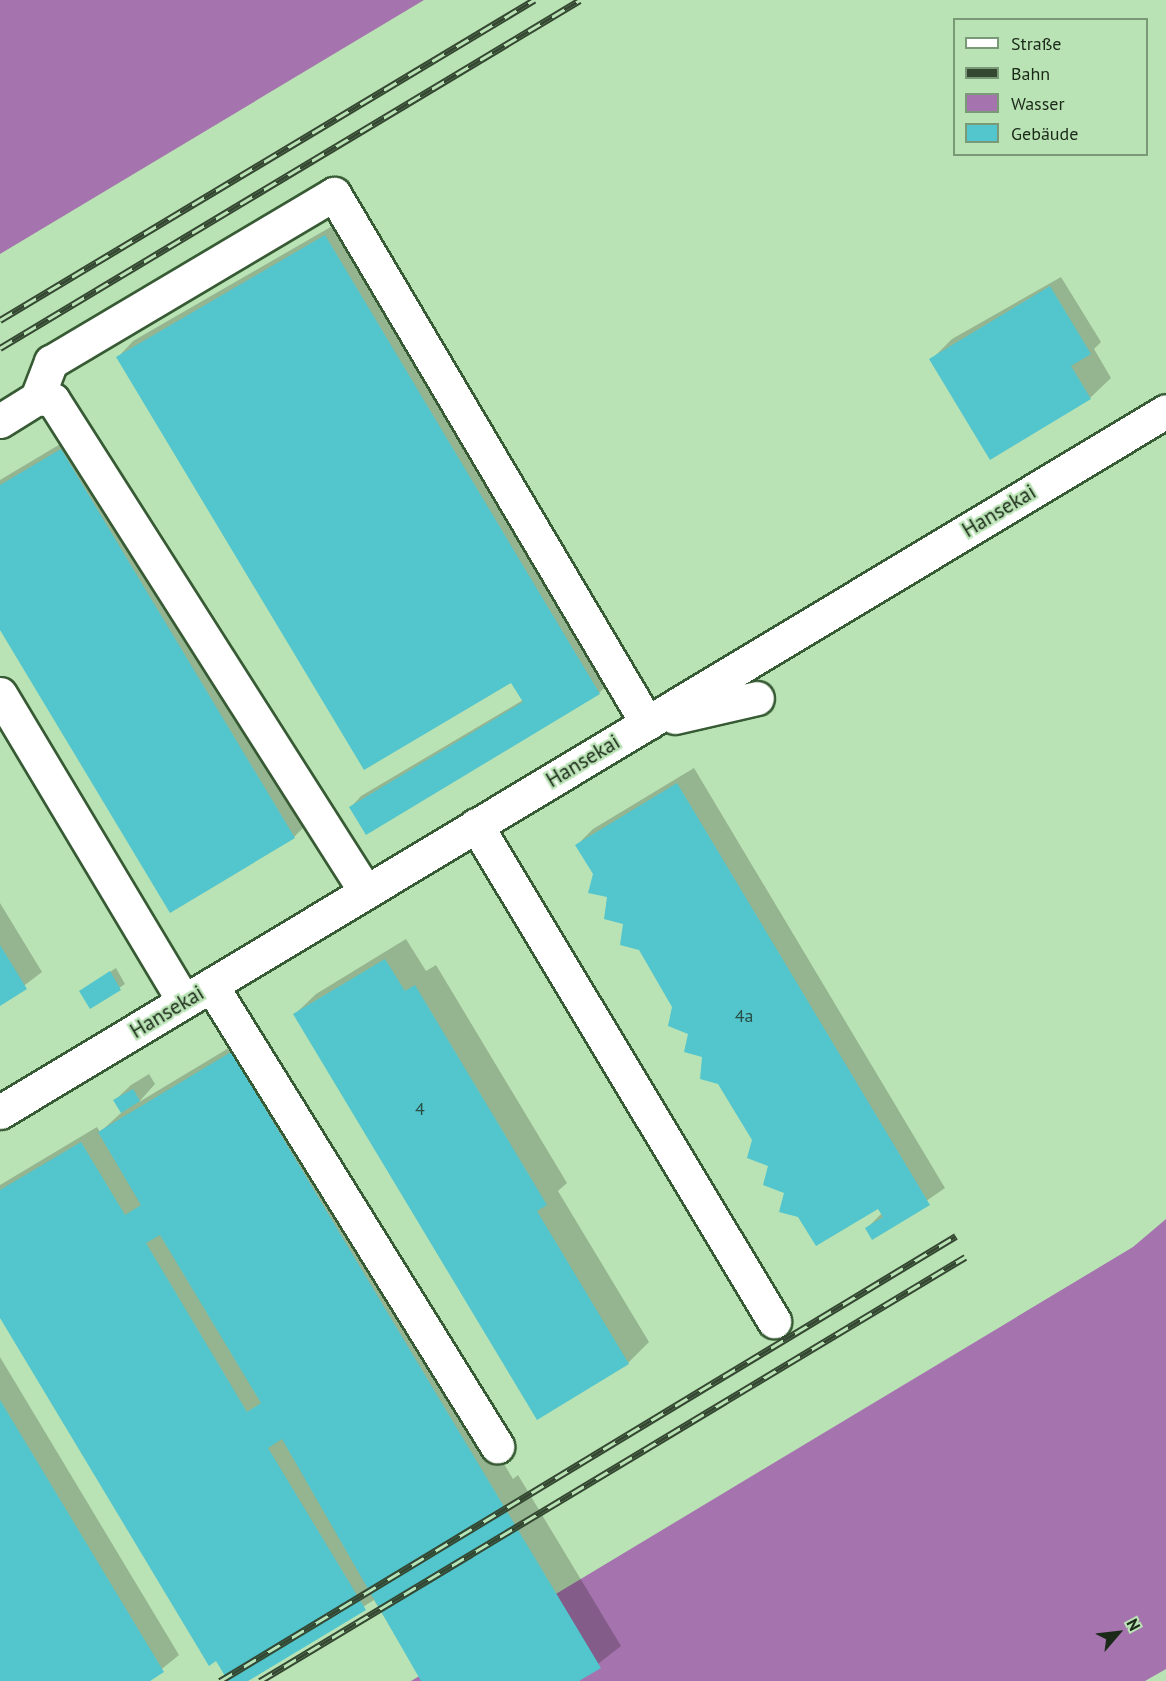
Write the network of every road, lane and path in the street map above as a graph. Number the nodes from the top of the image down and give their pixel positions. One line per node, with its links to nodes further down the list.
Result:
1 (37, 398): 3 (lane); 6 (lane); 8 (lane)
2 (1166, 411): 6 (lane, Hansekai)
3 (0, 421)
4 (0, 694): 9 (lane)
5 (757, 698): 6 (lane)
6 (647, 723): 7 (lane, Hansekai)
7 (476, 825): 8 (lane, Hansekai); 11 (lane)
8 (366, 892): 9 (lane, Hansekai)
9 (197, 993): 10 (lane, Hansekai); 12 (lane)
10 (0, 1112)
11 (774, 1321)
12 (497, 1446)

